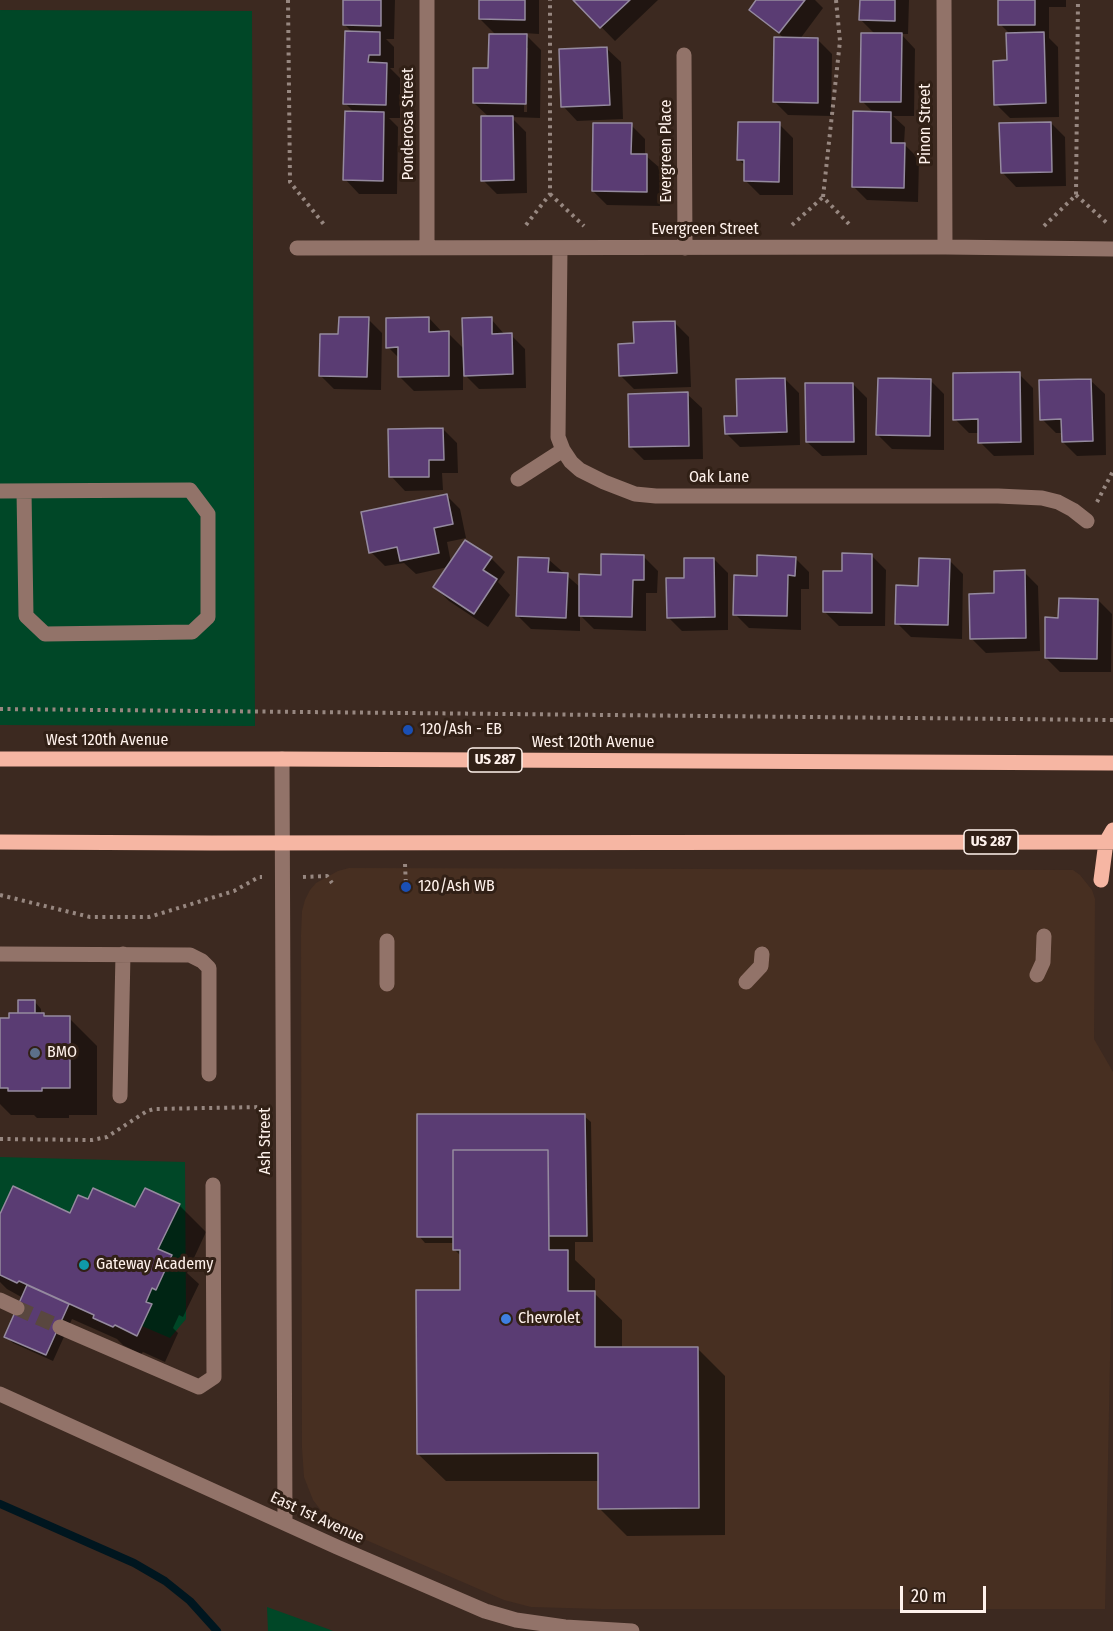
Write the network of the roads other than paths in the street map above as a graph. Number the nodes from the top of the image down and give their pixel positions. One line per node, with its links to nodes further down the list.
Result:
1 (427, 0): 6 (street, Ponderosa Street)
2 (944, 0): 4 (street, Pinon Street)
3 (684, 55): 8 (street, Evergreen Place)
4 (945, 247): 8 (street, Evergreen Street); 9 (street, Evergreen Street)
5 (297, 248): 6 (street, Evergreen Street)
6 (427, 248): 7 (street, Evergreen Street)
7 (560, 248): 8 (street, Evergreen Street); 10 (street)
8 (685, 248)
9 (1113, 249)
10 (563, 450): 11 (street); 14 (street, Oak Lane)
11 (518, 479)
12 (0, 491): 13 (street)
13 (24, 491): 13 (street)
14 (1087, 521)
15 (0, 759): 16 (main road, West 120th Avenue / US 287)
16 (282, 759): 17 (main road, West 120th Avenue / US 287); 20 (street, Ash Street)
17 (1113, 763)
18 (1111, 839): 20 (main road, US 287); 21 (main road)
19 (0, 842): 20 (main road, US 287)
20 (283, 843): 37 (street, Ash Street)
21 (1101, 880)
22 (1044, 936): 27 (street)
23 (387, 941): 29 (street)
24 (0, 954): 25 (street)
25 (123, 954): 30 (street); 31 (street)
26 (762, 954): 28 (street)
27 (1036, 975)
28 (746, 982)
29 (387, 984)
30 (209, 1074)
31 (120, 1096)
32 (213, 1185): 35 (street)
33 (0, 1300): 34 (street)
34 (17, 1308)
35 (60, 1327)
36 (0, 1394): 37 (street, East 1st Avenue)
37 (285, 1522): 38 (street, East 1st Avenue)
38 (632, 1631)

